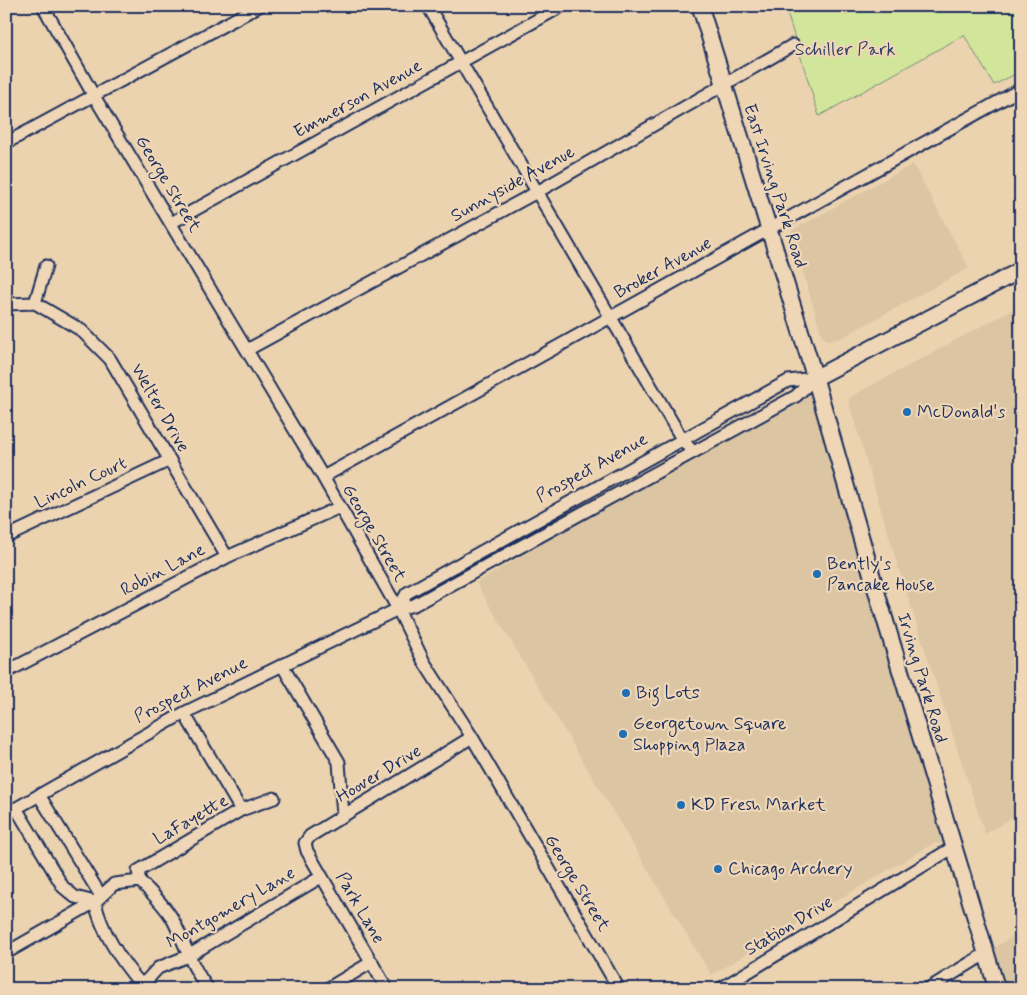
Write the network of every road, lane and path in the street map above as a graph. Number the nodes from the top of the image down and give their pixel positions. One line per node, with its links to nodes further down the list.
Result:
1 (43, 6): 10 (street, George Street)
2 (259, 6): 10 (street)
3 (428, 6): 7 (street)
4 (562, 6): 7 (street, Emmerson Avenue)
5 (700, 6): 8 (main road, East Irving Park Road)
6 (793, 45): 8 (street, Sunnyside Avenue)
7 (460, 62): 12 (street); 13 (street, Emmerson Avenue)
8 (723, 84): 12 (street, Sunnyside Avenue); 14 (main road, East Irving Park Road)
9 (1021, 89): 14 (street, Broker Avenue)
10 (94, 96): 11 (street); 13 (street, George Street)
11 (6, 142)
12 (537, 192): 19 (street); 20 (street, Sunnyside Avenue)
13 (171, 223): 20 (street, George Street)
14 (769, 230): 19 (street, Broker Avenue); 21 (main road, East Irving Park Road)
15 (46, 266): 17 (street)
16 (1021, 270): 21 (main road, Prospect Avenue)
17 (35, 303): 18 (street); 24 (street, Welter Drive)
18 (6, 304)
19 (610, 318): 22 (street); 25 (street, Broker Avenue)
20 (247, 350): 25 (street, George Street)
21 (815, 378): 22 (street, Prospect Avenue); 23 (street, Prospect Avenue); 40 (main road, Irving Park Road)
22 (682, 439): 23 (street); 29 (street, Prospect Avenue)
23 (692, 451): 29 (street, Prospect Avenue)
24 (170, 460): 27 (street, Lincoln Court); 28 (street, Welter Drive)
25 (323, 477): 26 (street, George Street)
26 (340, 507): 28 (street, Robin Lane); 29 (street, George Street)
27 (6, 536)
28 (227, 557): 31 (street, Robin Lane)
29 (398, 609): 30 (street, Prospect Avenue); 33 (street, George Street)
30 (282, 665): 32 (street, Prospect Avenue); 38 (street)
31 (6, 672)
32 (184, 713): 34 (street, Prospect Avenue); 36 (street)
33 (472, 737): 38 (street, Hoover Drive); 52 (street, George Street)
34 (39, 795): 37 (street, Prospect Avenue); 43 (street)
35 (274, 798): 36 (street, LaFayette)
36 (241, 810): 42 (street, LaFayette)
37 (11, 811): 43 (street)
38 (343, 816): 39 (street, Hoover Drive)
39 (305, 843): 41 (street, Park Lane)
40 (954, 847): 45 (main road, Irving Park Road); 53 (street, Station Drive)
41 (321, 877): 46 (street, Montgomery Lane); 47 (street, Park Lane)
42 (140, 881): 43 (street); 46 (street)
43 (98, 899): 44 (street); 48 (street)
44 (6, 953)
45 (985, 954): 54 (street); 55 (main road, Irving Park Road)
46 (188, 956): 48 (street, Montgomery Lane); 49 (street)
47 (372, 962): 50 (street); 51 (street, Park Lane)
48 (139, 987)
49 (208, 989)
50 (327, 989)
51 (388, 989)
52 (619, 989)
53 (720, 989)
54 (928, 989)
55 (997, 989)

